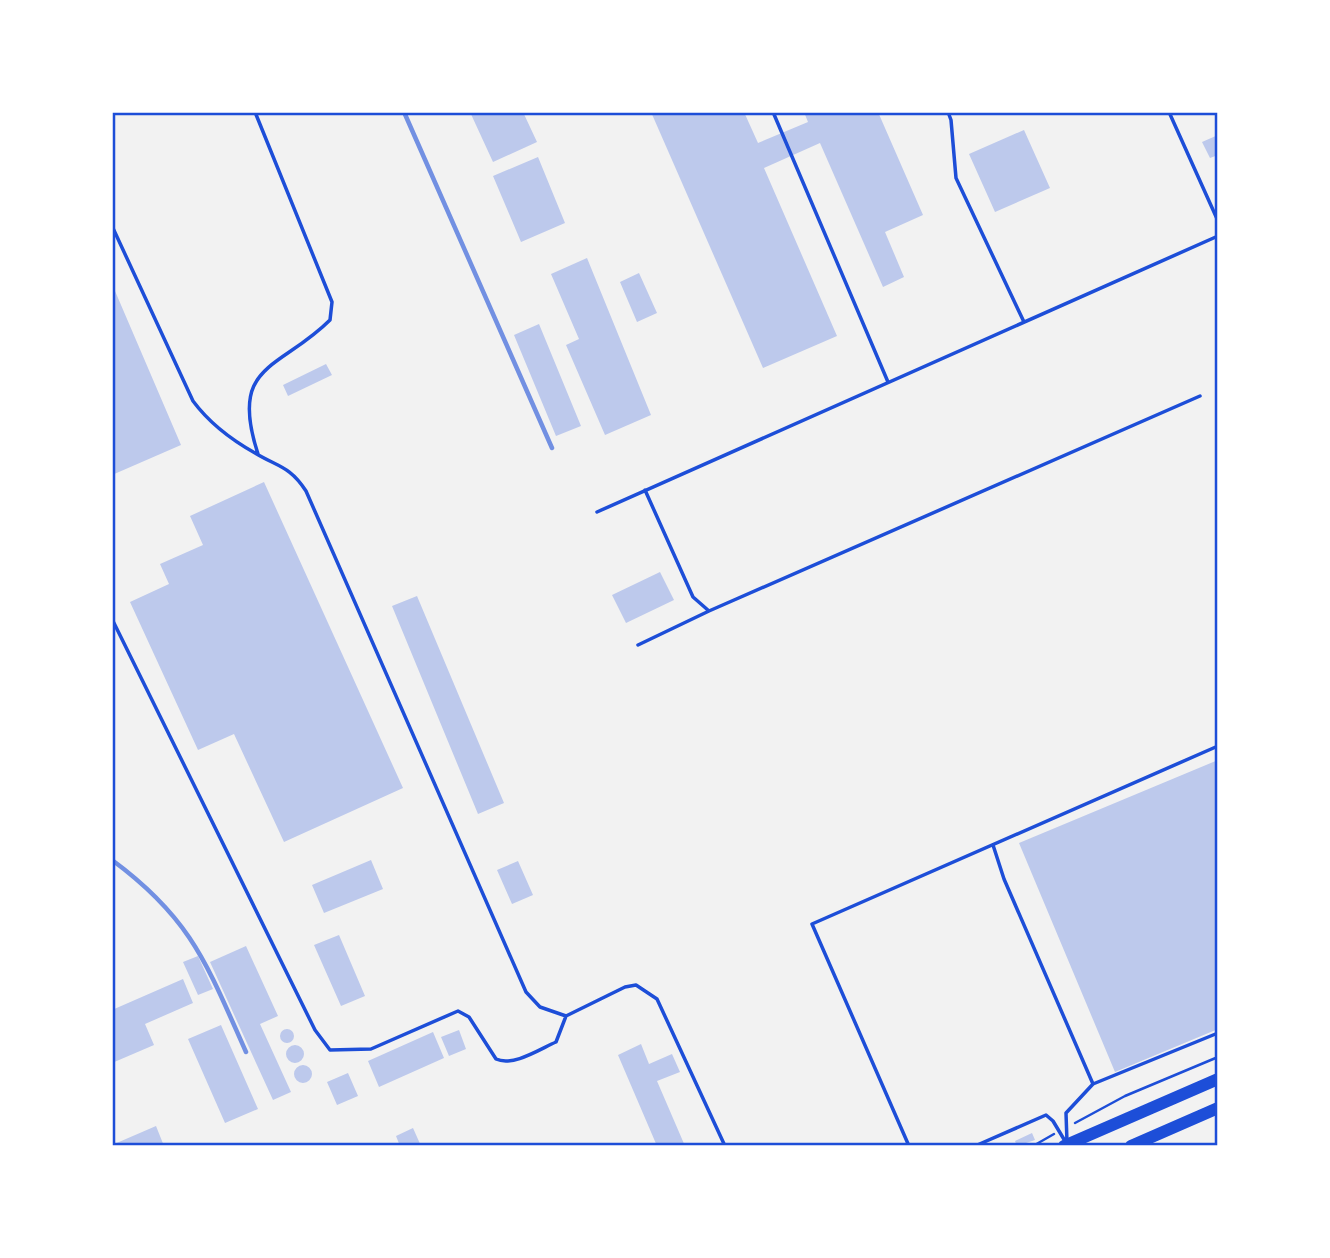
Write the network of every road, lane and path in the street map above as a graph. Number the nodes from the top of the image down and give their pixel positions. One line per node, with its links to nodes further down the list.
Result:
1 (255, 112): 11 (lane)
2 (773, 112): 9 (lane)
3 (948, 112): 8 (lane)
4 (1169, 112): 5 (lane)
5 (1218, 221)
6 (112, 226): 11 (lane)
7 (1218, 236): 8 (lane)
8 (1024, 322): 9 (lane)
9 (888, 382): 12 (lane)
10 (1200, 396): 14 (lane)
11 (258, 456): 19 (lane)
12 (645, 490): 13 (lane); 14 (lane)
13 (597, 512)
14 (709, 611): 16 (lane)
15 (112, 619): 19 (lane)
16 (638, 645)
17 (1218, 746): 18 (lane)
18 (993, 845): 23 (lane); 28 (lane)
19 (566, 1016): 27 (lane)
20 (1218, 1033): 23 (lane)
21 (1218, 1057): 25 (path)
22 (1218, 1079): 26 (highway)
23 (1093, 1084): 26 (lane)
24 (1218, 1108): 30 (highway)
25 (1083, 1119)
26 (1066, 1145): 29 (lane)
27 (725, 1146)
28 (909, 1146)
29 (975, 1146)
30 (1131, 1146)

